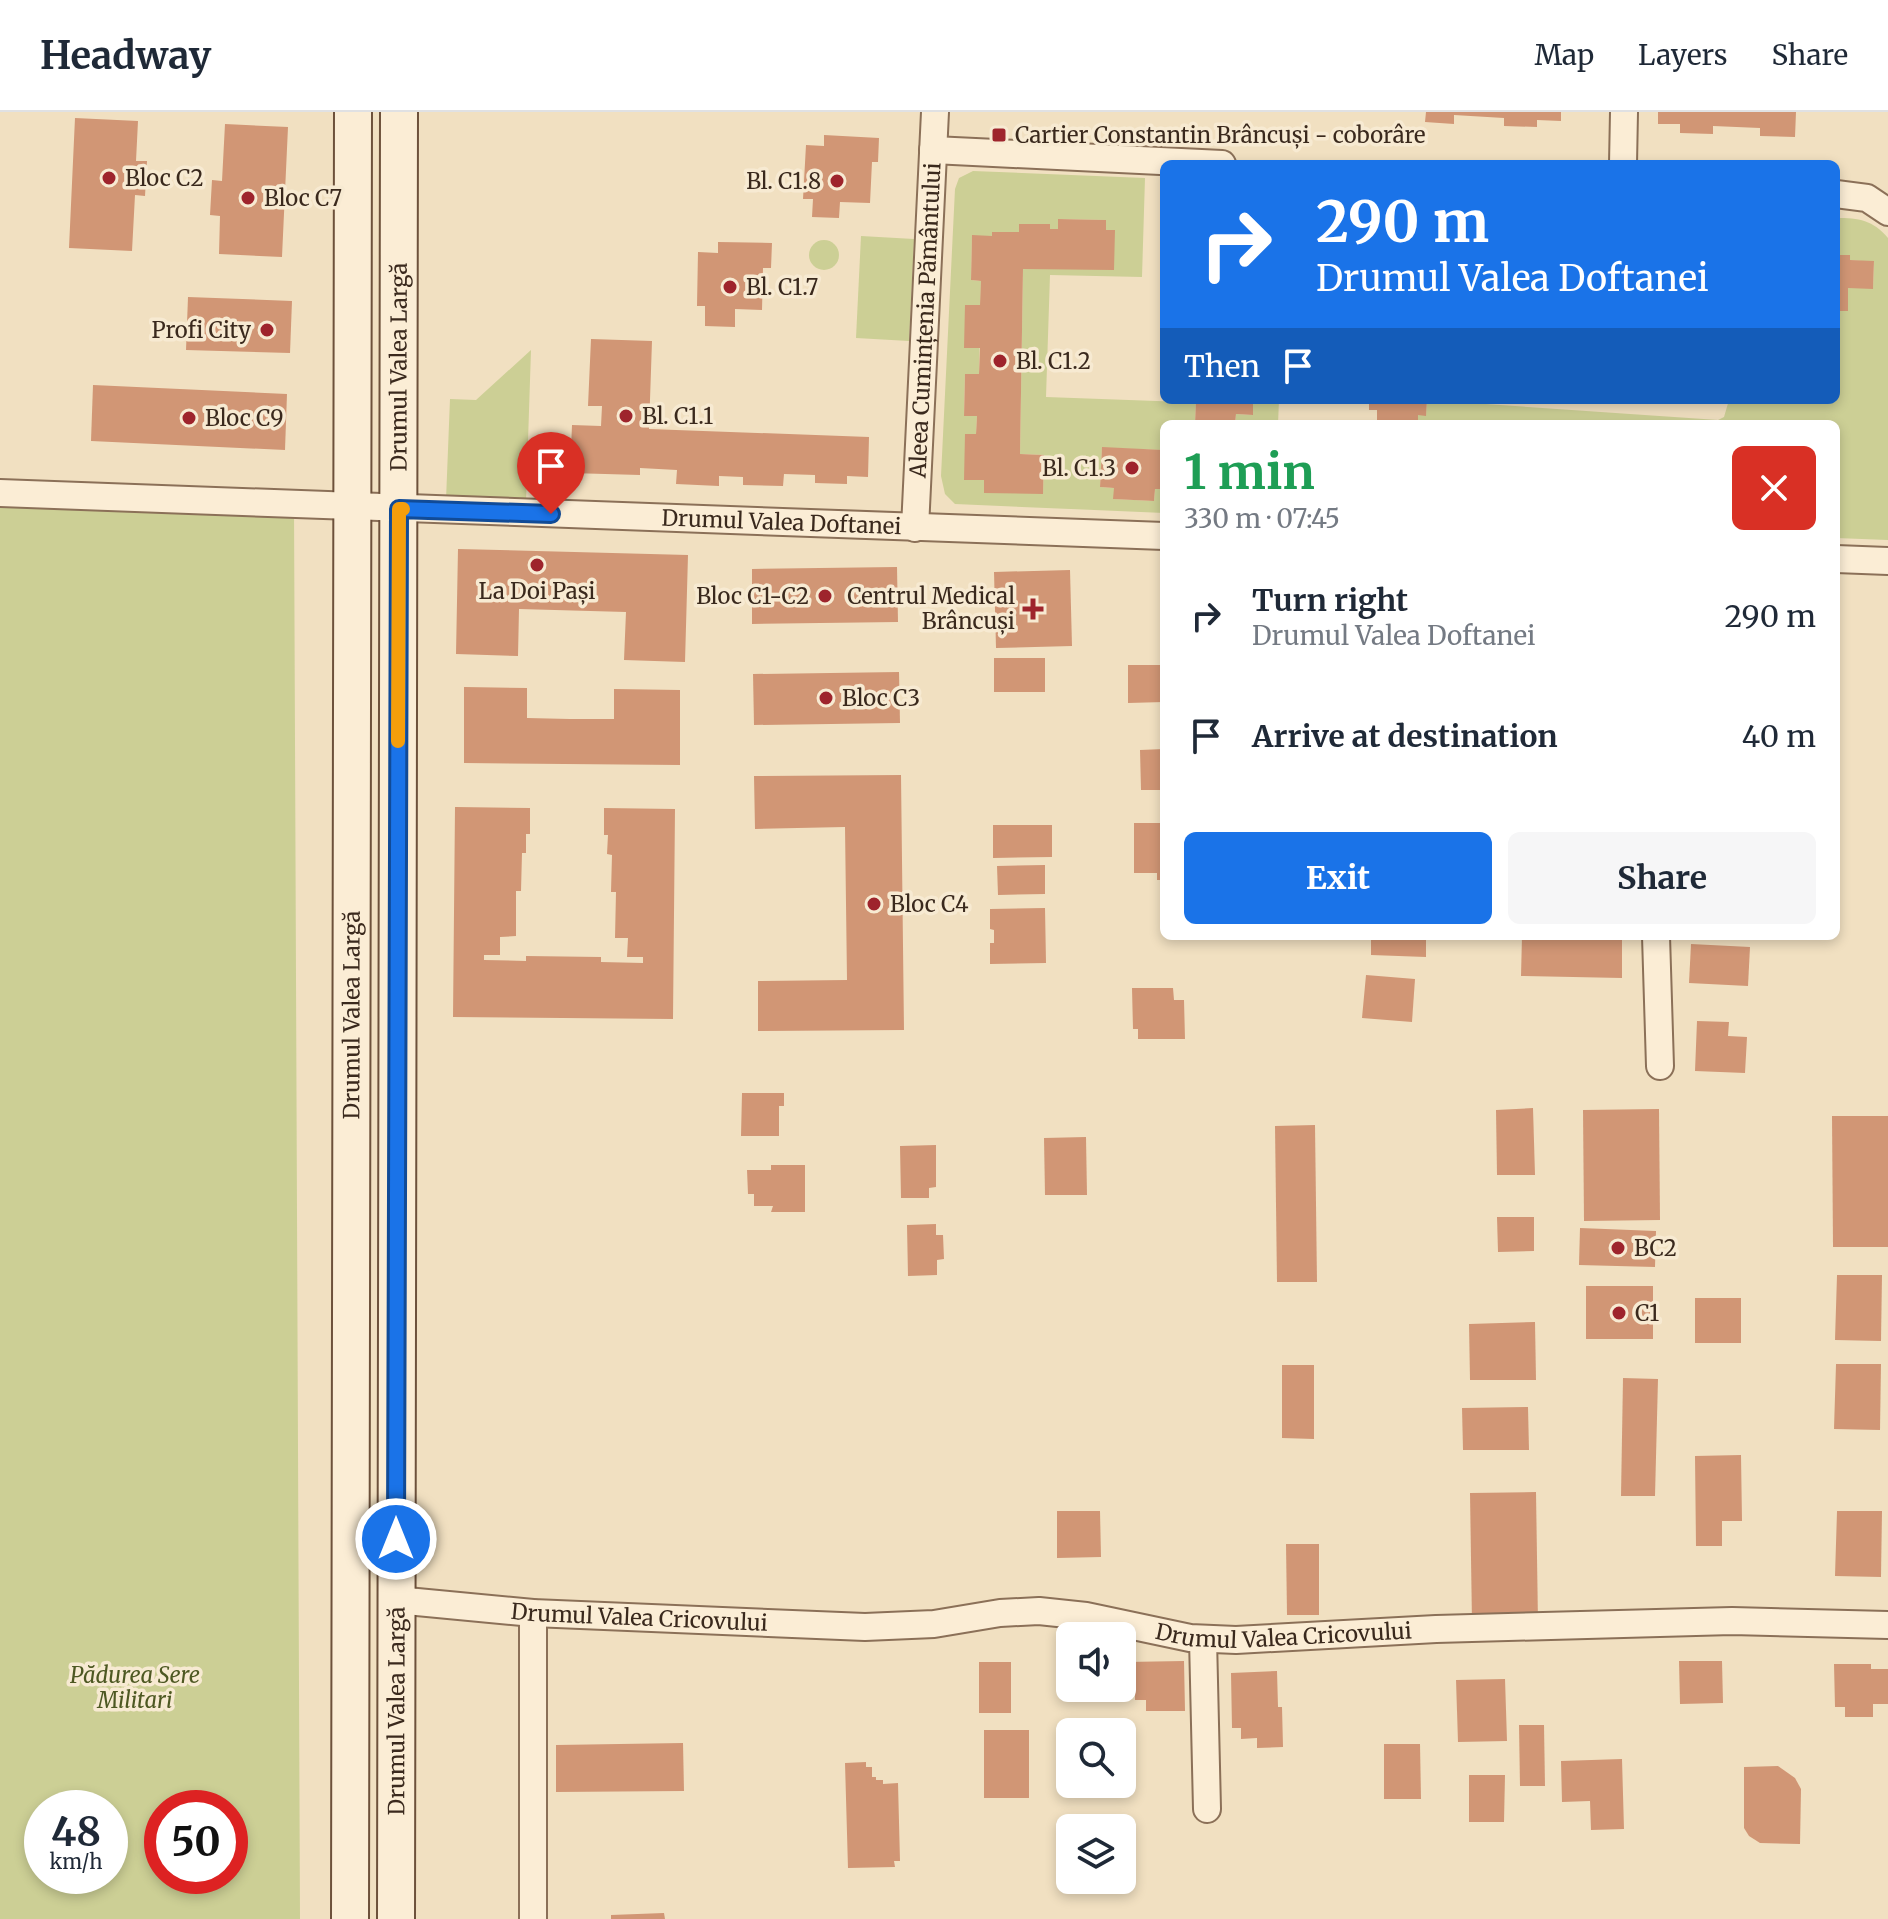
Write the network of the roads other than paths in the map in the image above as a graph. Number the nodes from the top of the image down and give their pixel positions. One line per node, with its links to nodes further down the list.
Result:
1 (353, 112): 11 (main road, Drumul Valea Largă)
2 (399, 112): 12 (main road, Drumul Valea Largă)
3 (935, 112): 5 (street, Aleea Cumințenia Pământului)
4 (1624, 112): 6 (street)
5 (933, 150): 7 (street); 13 (street, Aleea Cumințenia Pământului)
6 (1623, 160)
7 (1160, 161)
8 (1840, 195): 9 (street)
9 (1888, 212)
10 (0, 493): 11 (street)
11 (352, 507): 12 (street, Drumul Valea Doftanei); 24 (main road, Drumul Valea Largă)
12 (399, 509): 13 (street, Drumul Valea Doftanei); 19 (main road, Drumul Valea Largă)
13 (915, 528): 14 (street, Drumul Valea Doftanei)
14 (1160, 536)
15 (1840, 559): 16 (street)
16 (1888, 561)
17 (1656, 940): 18 (street)
18 (1660, 1066)
19 (396, 1600): 20 (street, Drumul Valea Cricovului); 25 (main road, Drumul Valea Largă)
20 (533, 1613): 22 (street, Drumul Valea Cricovului); 26 (street)
21 (1888, 1625): 22 (street, Drumul Valea Cricovului)
22 (1203, 1639): 23 (street)
23 (1207, 1809)
24 (350, 1919)
25 (396, 1919)
26 (533, 1919)

